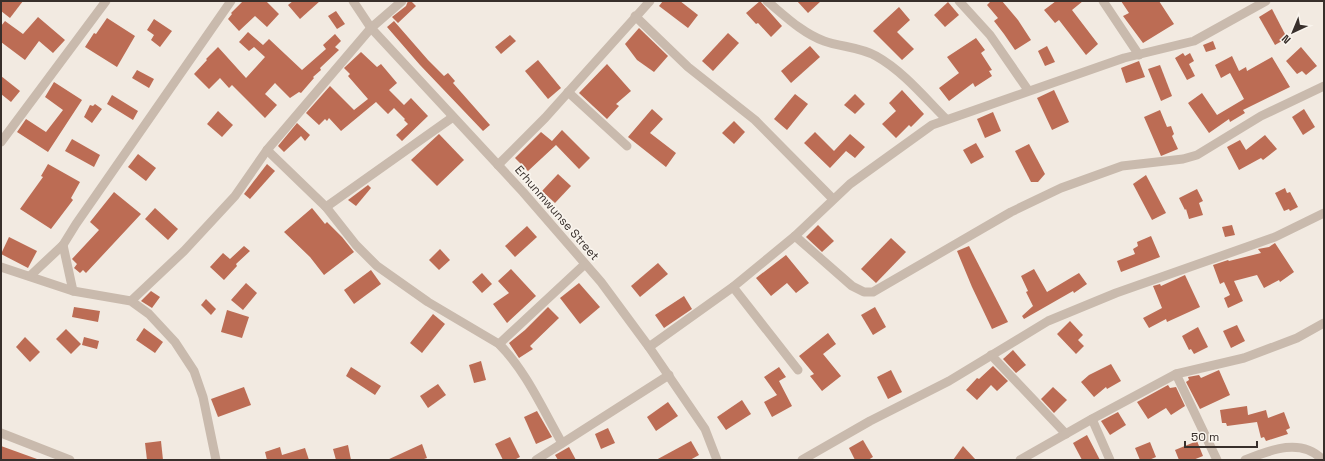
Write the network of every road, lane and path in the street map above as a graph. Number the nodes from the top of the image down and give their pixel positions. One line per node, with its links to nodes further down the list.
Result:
1 (106, 1): 18 (street)
2 (231, 1): 26 (street)
3 (353, 1): 11 (street, Erhunmwunse Street)
4 (402, 1): 11 (street)
5 (650, 1): 10 (street)
6 (767, 1): 17 (street)
7 (959, 1): 14 (street)
8 (1103, 1): 12 (street)
9 (1266, 1): 12 (street)
10 (635, 16): 15 (street); 22 (street)
11 (371, 28): 16 (street, Erhunmwunse Street); 20 (street)
12 (1139, 55): 14 (street)
13 (1324, 86): 25 (street)
14 (1028, 90): 17 (street)
15 (568, 92): 19 (street); 21 (street)
16 (453, 116): 21 (street, Erhunmwunse Street); 23 (street)
17 (946, 119): 22 (street)
18 (1, 142)
19 (627, 146)
20 (266, 150): 23 (street); 32 (street)
21 (498, 165): 27 (street, Erhunmwunse Street)
22 (833, 199): 25 (street)
23 (326, 207): 34 (street)
24 (1324, 213): 36 (street)
25 (795, 236): 30 (street)
26 (64, 245): 29 (street); 31 (street)
27 (586, 264): 34 (street); 35 (street, Erhunmwunse Street)
28 (1, 267): 29 (street)
29 (30, 276): 31 (street)
30 (733, 287): 35 (street); 37 (street)
31 (73, 291): 32 (street)
32 (131, 301): 45 (street)
33 (1324, 324): 38 (street)
34 (498, 344): 43 (street)
35 (649, 347): 39 (street, Erhunmwunse Street)
36 (991, 355): 42 (street); 48 (street)
37 (798, 370)
38 (1176, 374): 40 (street); 51 (street)
39 (669, 375): 43 (street); 47 (street, Erhunmwunse Street)
40 (1092, 419): 42 (street); 50 (street)
41 (1, 433): 44 (street)
42 (1066, 434): 49 (street)
43 (562, 443): 46 (street)
44 (70, 460)
45 (216, 460)
46 (536, 460)
47 (717, 460)
48 (802, 460)
49 (1020, 460)
50 (1110, 460)
51 (1217, 460)
52 (1245, 460): 53 (street)
53 (1323, 460)

